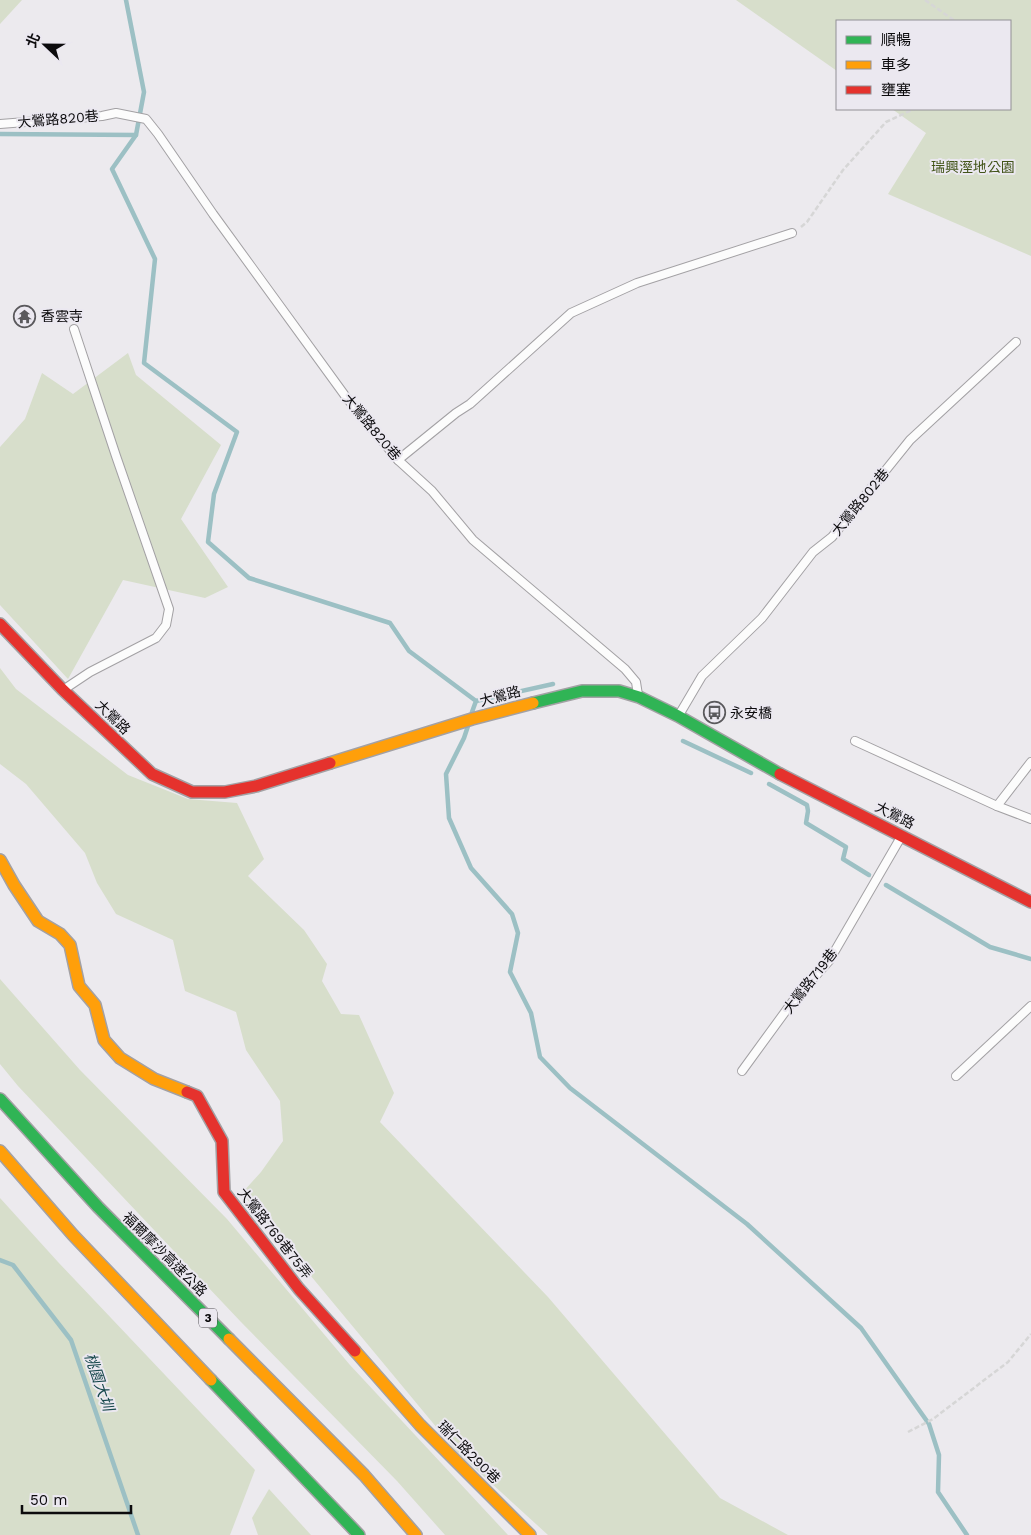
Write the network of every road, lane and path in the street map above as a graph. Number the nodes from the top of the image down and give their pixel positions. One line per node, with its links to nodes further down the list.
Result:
1 (925, 0): 2 (path)
2 (954, 20)
3 (912, 110): 5 (path)
4 (0, 124): 8 (lane, 大鶯路820巷)
5 (792, 233): 8 (lane)
6 (74, 329): 10 (lane)
7 (1016, 342): 12 (lane, 大鶯路802巷)
8 (398, 460): 11 (lane, 大鶯路820巷)
9 (0, 624): 10 (main road, 大鶯路)
10 (64, 690): 11 (main road, 大鶯路)
11 (639, 697): 12 (main road, 大鶯路)
12 (678, 716): 17 (main road, 大鶯路)
13 (855, 741): 15 (lane)
14 (1031, 762): 15 (lane)
15 (997, 806): 16 (lane)
16 (1031, 819)
17 (902, 836): 19 (main road, 大鶯路); 21 (lane, 大鶯路719巷)
18 (0, 860): 26 (main road, 大鶯路769巷75弄)
19 (1031, 902)
20 (1031, 1006): 22 (lane)
21 (742, 1071)
22 (956, 1076)
23 (0, 1099): 29 (main road, 福爾摩沙高速公路 / 3)
24 (0, 1151): 28 (main road)
25 (1031, 1334): 27 (path)
26 (388, 1389): 30 (main road, 瑞仁路290巷)
27 (908, 1432)
28 (359, 1535)
29 (416, 1535)
30 (530, 1535)

